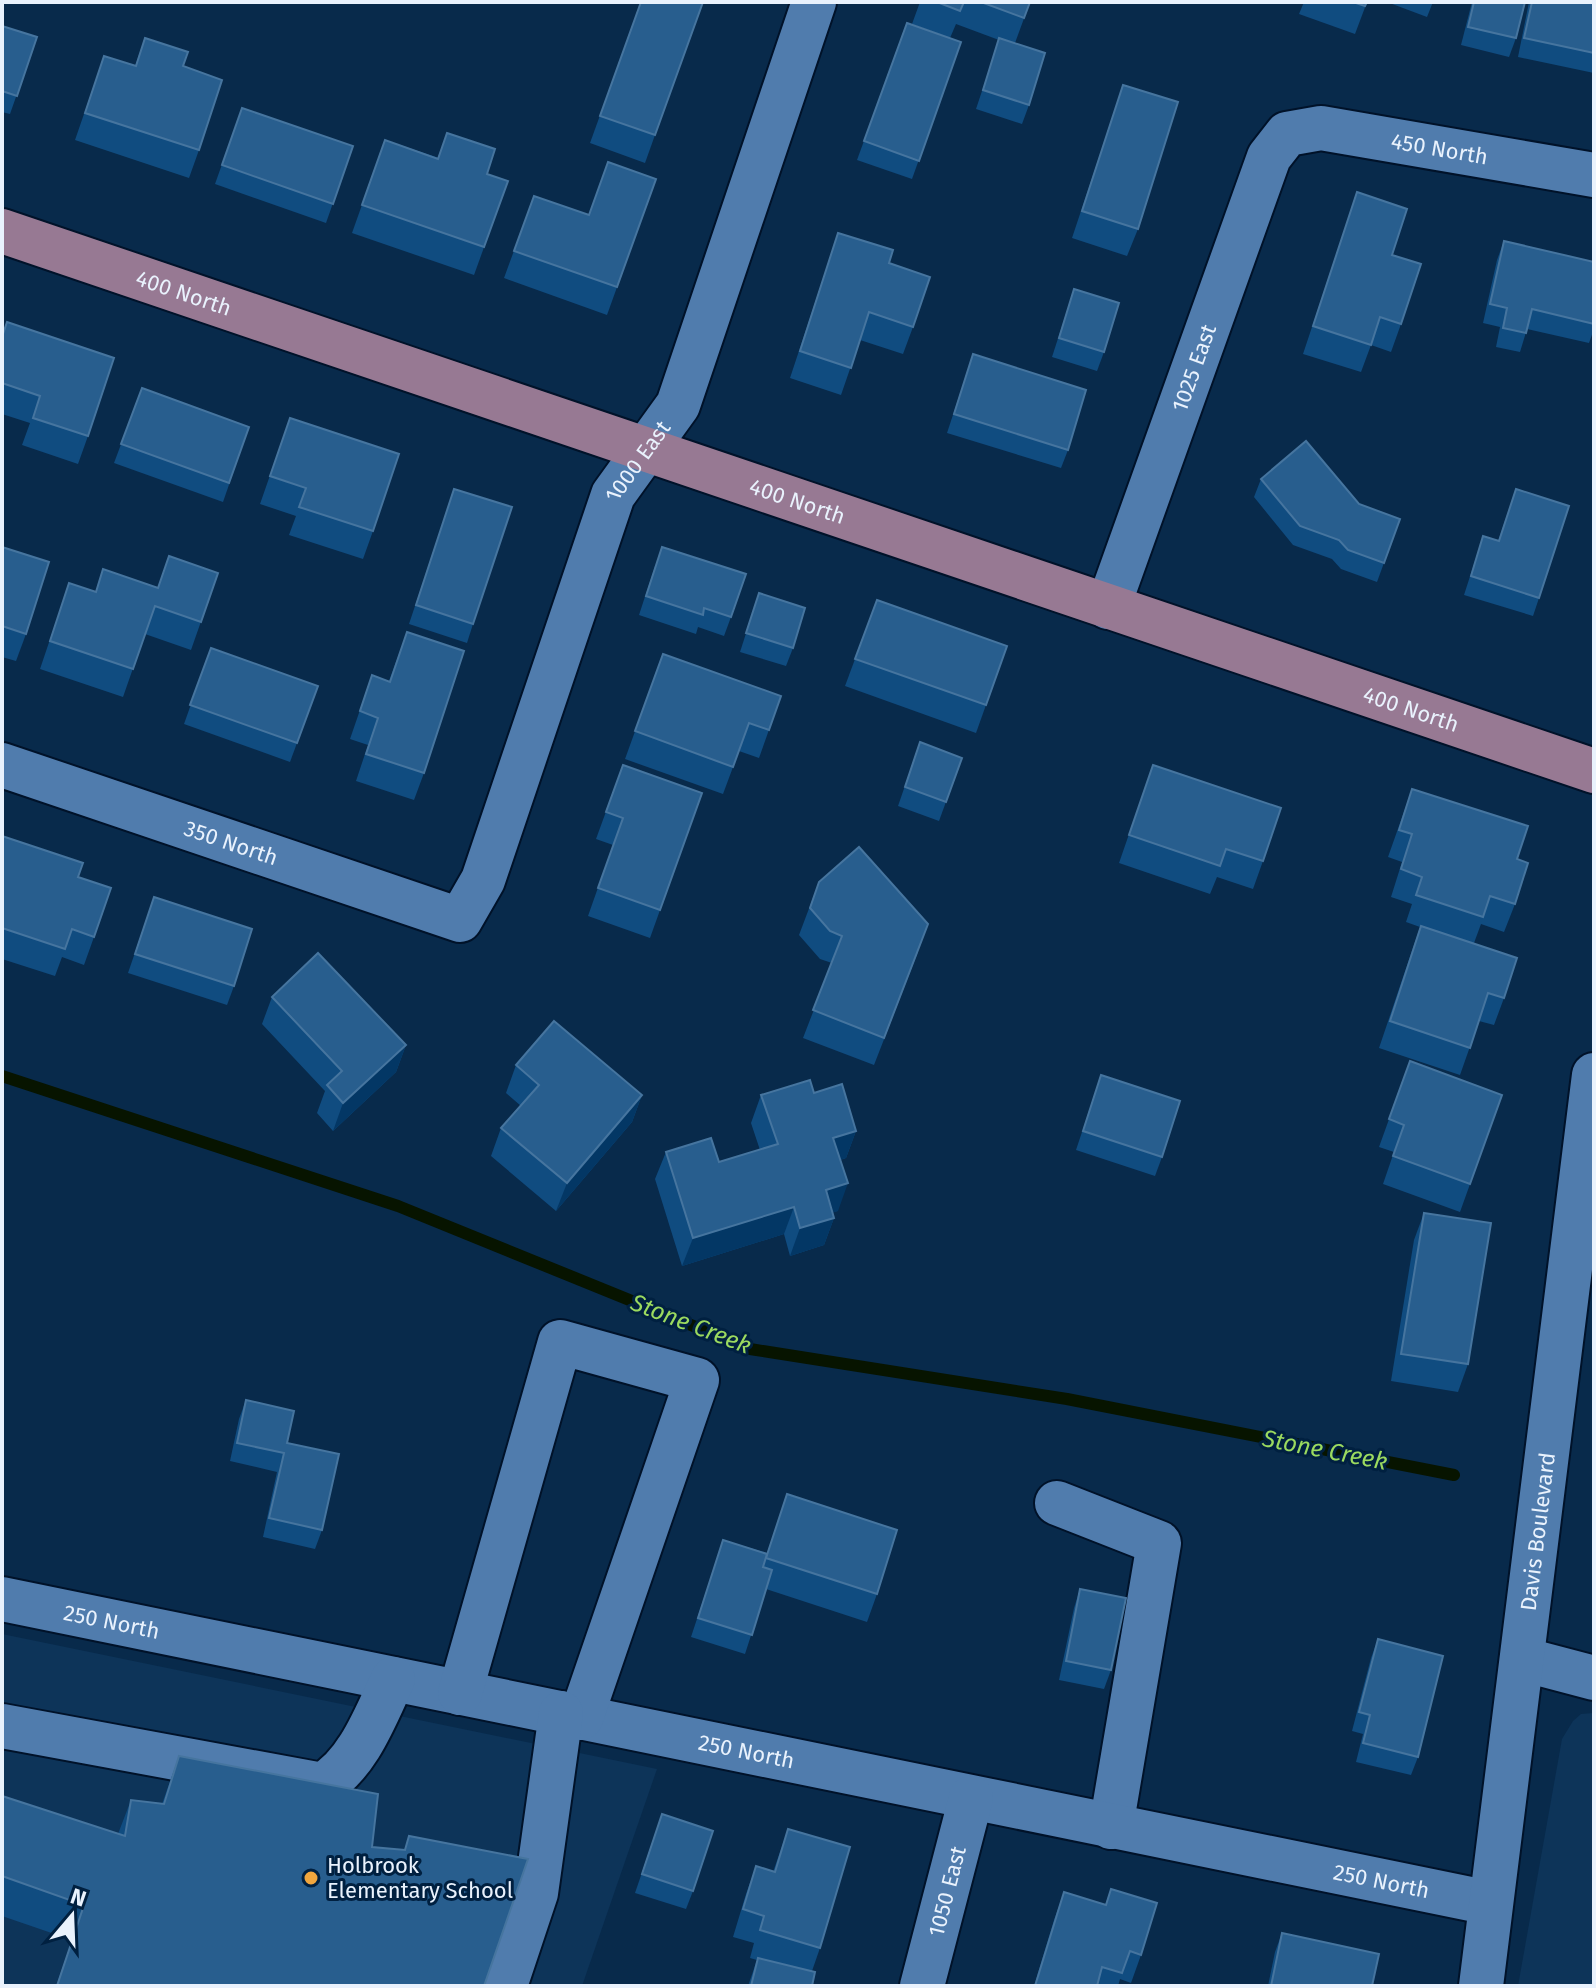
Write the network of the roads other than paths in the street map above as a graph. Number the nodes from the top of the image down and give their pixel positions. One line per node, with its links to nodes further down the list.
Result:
1 (814, 2): 5 (street, 1000 East)
2 (1287, 134): 3 (street, 450 North); 6 (street, 1025 East)
3 (1594, 175)
4 (2, 231): 5 (main road, 400 North)
5 (645, 449): 6 (main road, 400 North); 9 (street, 1000 East)
6 (1108, 607): 8 (main road, 400 North)
7 (2, 765): 9 (street, 350 North)
8 (1594, 771)
9 (460, 920)
10 (1594, 1075): 13 (street, Davis Boulevard)
11 (1057, 1503): 20 (street)
12 (2, 1599): 15 (street, 250 North)
13 (1522, 1659): 14 (street); 21 (street, Davis Boulevard)
14 (1594, 1678)
15 (393, 1679): 16 (street, 250 North); 18 (street)
16 (460, 1693): 17 (street, 250 North); 17 (street)
17 (571, 1716): 19 (street, 250 North); 22 (street)
18 (2, 1726)
19 (971, 1798): 20 (street, 250 North); 23 (street, 1050 East)
20 (1111, 1827): 21 (street, 250 North)
21 (1490, 1903): 24 (street, Davis Boulevard)
22 (505, 1986)
23 (922, 1986)
24 (1481, 1986)

